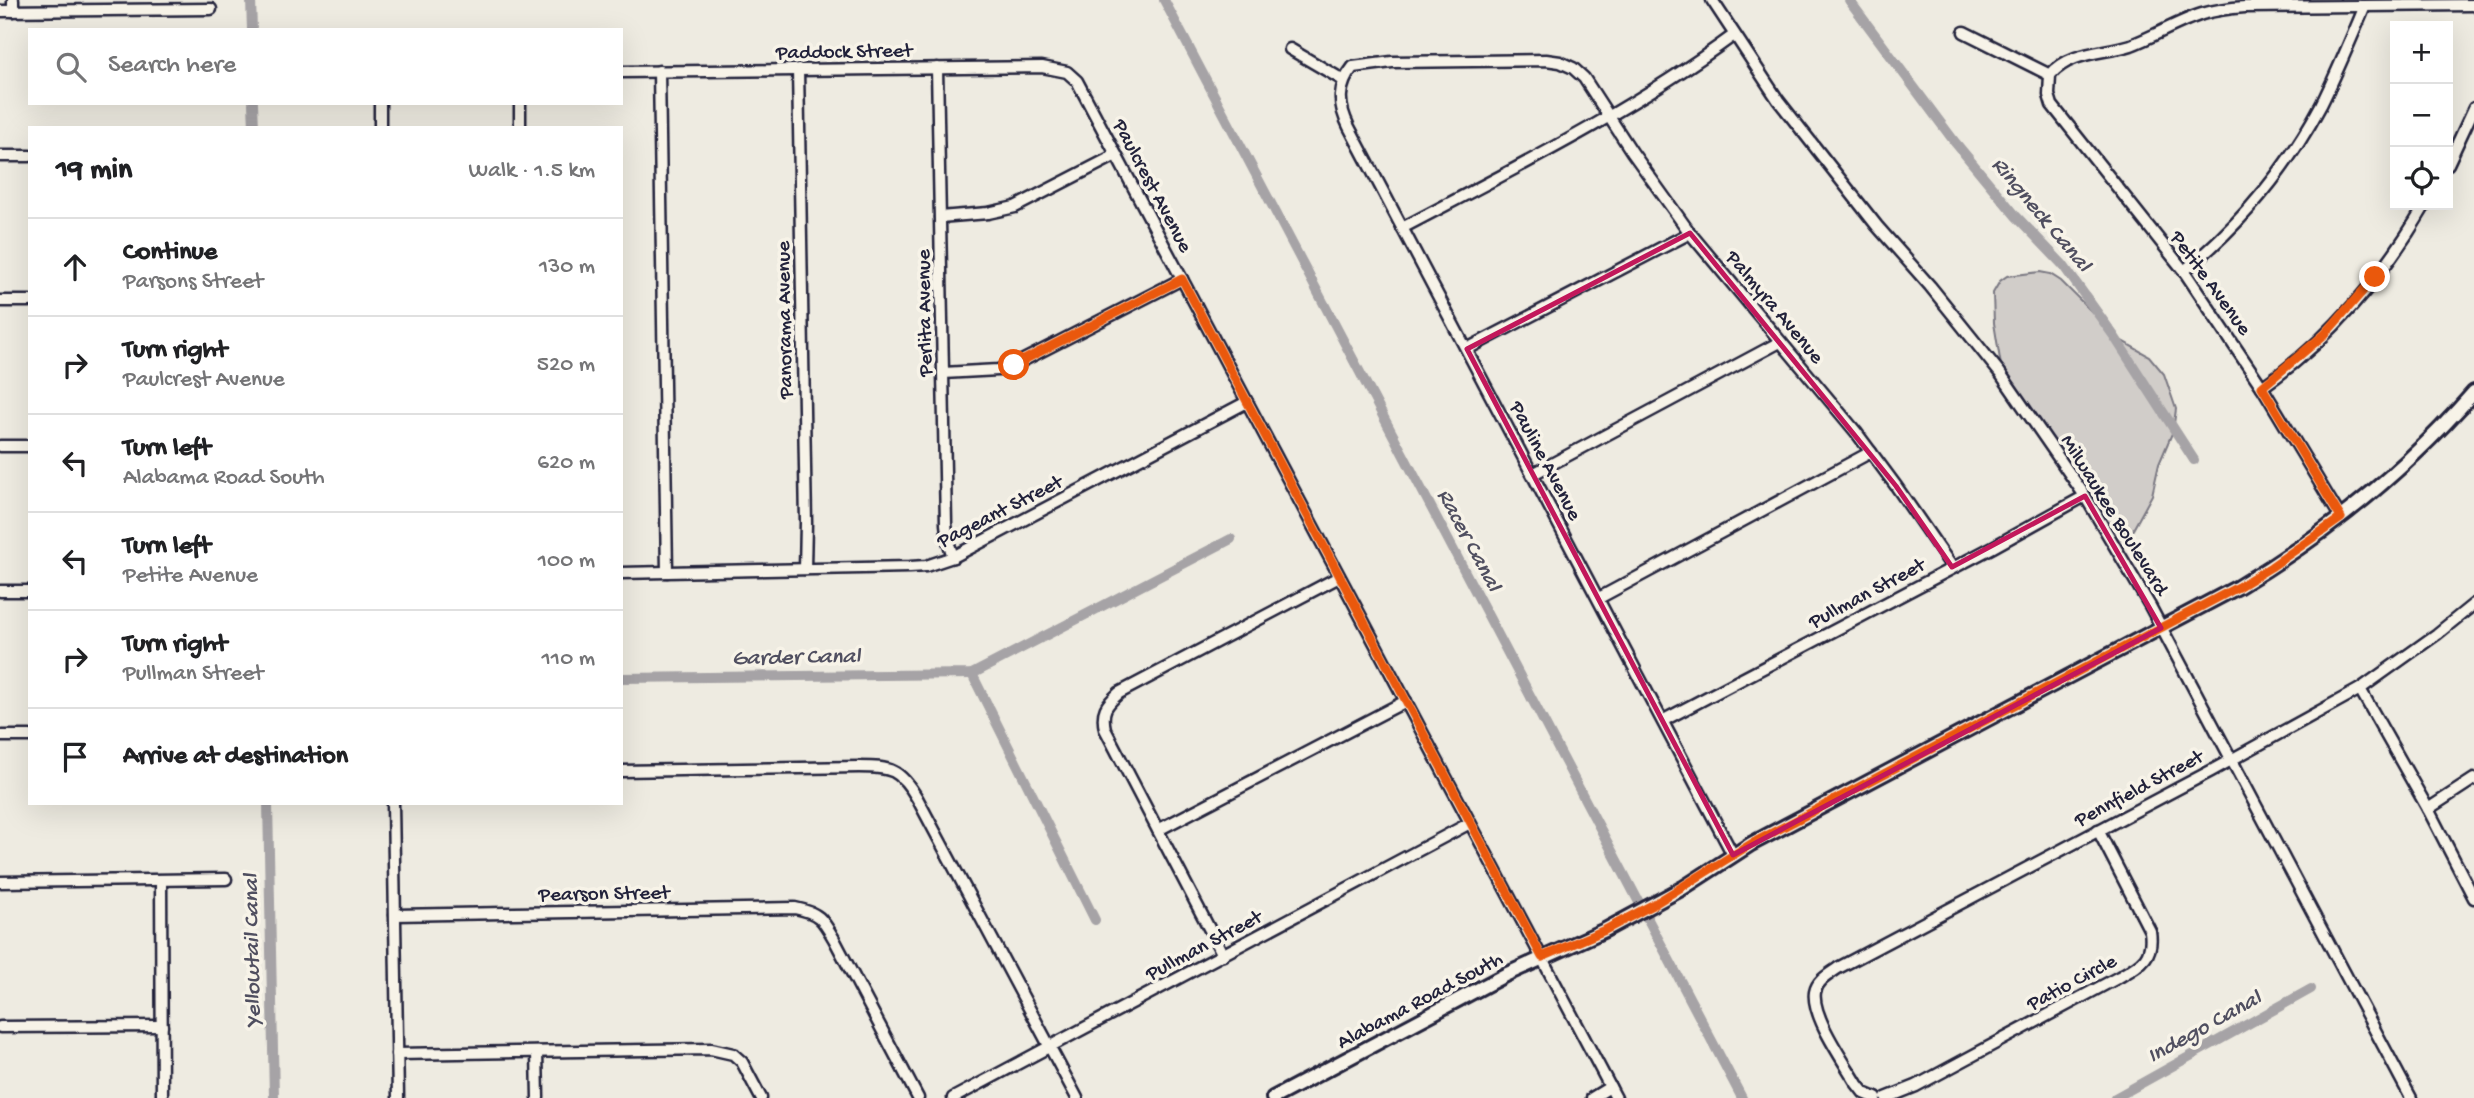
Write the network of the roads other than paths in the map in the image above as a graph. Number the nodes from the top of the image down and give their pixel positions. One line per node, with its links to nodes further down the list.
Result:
1 (1712, 0): 9 (street, Milwaukee Boulevard)
2 (13, 5): 3 (street); 7 (street)
3 (156, 5): 6 (street)
4 (2474, 5): 5 (street)
5 (2365, 6): 16 (street); 32 (street)
6 (211, 9)
7 (0, 11)
8 (1964, 32): 16 (street)
9 (1734, 34): 21 (street); 46 (street, Milwaukee Boulevard)
10 (1290, 49): 17 (street)
11 (937, 68): 12 (street, Paddock Street); 15 (street, Paddock Street); 29 (street, Perlita Avenue)
12 (798, 69): 13 (street, Paddock Street); 50 (street, Panorama Avenue)
13 (659, 71): 14 (street, Paddock Street); 51 (street)
14 (623, 72)
15 (1067, 72): 25 (street, Paulcrest Avenue)
16 (2050, 75): 32 (street, Petite Avenue)
17 (1343, 80): 21 (street, Palmyra Avenue); 30 (street, Pauline Avenue)
18 (380, 105): 22 (street)
19 (520, 105): 23 (street)
20 (2474, 108): 24 (street)
21 (1608, 118): 30 (street); 31 (street, Palmyra Avenue)
22 (380, 126)
23 (520, 126)
24 (2453, 153)
25 (1116, 155): 29 (street); 33 (street, Paulcrest Avenue)
26 (0, 156): 27 (street)
27 (28, 156)
28 (2422, 210): 39 (street)
29 (940, 217): 38 (street, Perlita Avenue)
30 (1402, 228): 37 (street, Pauline Avenue)
31 (1690, 233): 36 (street, Palmyra Avenue); 37 (street)
32 (2184, 271): 39 (street, Petite Avenue)
33 (1182, 279): 38 (street); 41 (street, Paulcrest Avenue)
34 (0, 301): 35 (street)
35 (28, 301)
36 (1780, 342): 44 (street, Palmyra Avenue); 45 (street)
37 (1467, 349): 45 (street, Pauline Avenue)
38 (943, 373): 48 (street, Perlita Avenue)
39 (2262, 387): 47 (street, Petite Avenue)
40 (2474, 392): 47 (street, Alabama Road South)
41 (1247, 402): 48 (street, Pageant Street); 53 (street, Paulcrest Avenue)
42 (0, 446): 43 (street)
43 (28, 446)
44 (1871, 452): 49 (street, Palmyra Avenue); 56 (street)
45 (1533, 474): 56 (street, Pauline Avenue)
46 (2085, 496): 49 (street, Pullman Street); 58 (street, Milwaukee Boulevard)
47 (2341, 518): 58 (street, Alabama Road South)
48 (953, 557): 50 (street, Pageant Street)
49 (1952, 567): 61 (street, Pullman Street)
50 (805, 569): 51 (street, Pageant Street)
51 (667, 572): 52 (street, Pageant Street)
52 (623, 573)
53 (1339, 577): 60 (street, Paulcrest Avenue); 70 (street)
54 (0, 591): 55 (street)
55 (28, 591)
56 (1599, 598): 61 (street, Pauline Avenue)
57 (2474, 604): 59 (street, Pennfield Street)
58 (2161, 628): 64 (street, Milwaukee Boulevard); 72 (street, Alabama Road South)
59 (2360, 689): 64 (street, Pennfield Street); 68 (street)
60 (1406, 701): 69 (street, Paulcrest Avenue); 70 (street)
61 (1664, 720): 72 (street, Pauline Avenue)
62 (0, 736): 63 (street)
63 (28, 736)
64 (2231, 759): 71 (street, Pennfield Street); 98 (street, Milwaukee Boulevard)
65 (623, 771): 82 (street)
66 (2474, 779): 68 (street)
67 (393, 805): 77 (street)
68 (2428, 809): 76 (street)
69 (1471, 823): 78 (street, Pullman Street); 79 (street, Paulcrest Avenue)
70 (1158, 830): 78 (street)
71 (2098, 830): 96 (street, Pennfield Street); 97 (street, Patio Circle)
72 (1733, 855): 79 (street, Alabama Road South)
73 (226, 879): 74 (street)
74 (161, 881): 75 (street); 80 (street)
75 (0, 882)
76 (2474, 898)
77 (395, 915): 84 (street); 90 (street, Pearson Street)
78 (1223, 955): 82 (street, Pullman Street)
79 (1542, 957): 85 (street, Paulcrest Avenue); 93 (street, Alabama Road South)
80 (162, 1026): 81 (street); 86 (street)
81 (0, 1027)
82 (1049, 1046): 91 (street, Pullman Street); 92 (street)
83 (537, 1052): 84 (street); 88 (street); 89 (street)
84 (397, 1054): 87 (street)
85 (1610, 1087): 94 (street); 95 (street, Paulcrest Avenue)
86 (162, 1098)
87 (398, 1098)
88 (538, 1098)
89 (761, 1098)
90 (918, 1098)
91 (953, 1098)
92 (1077, 1098)
93 (1273, 1098)
94 (1592, 1098)
95 (1616, 1098)
96 (1877, 1098)
97 (1886, 1098)
98 (2411, 1098)

